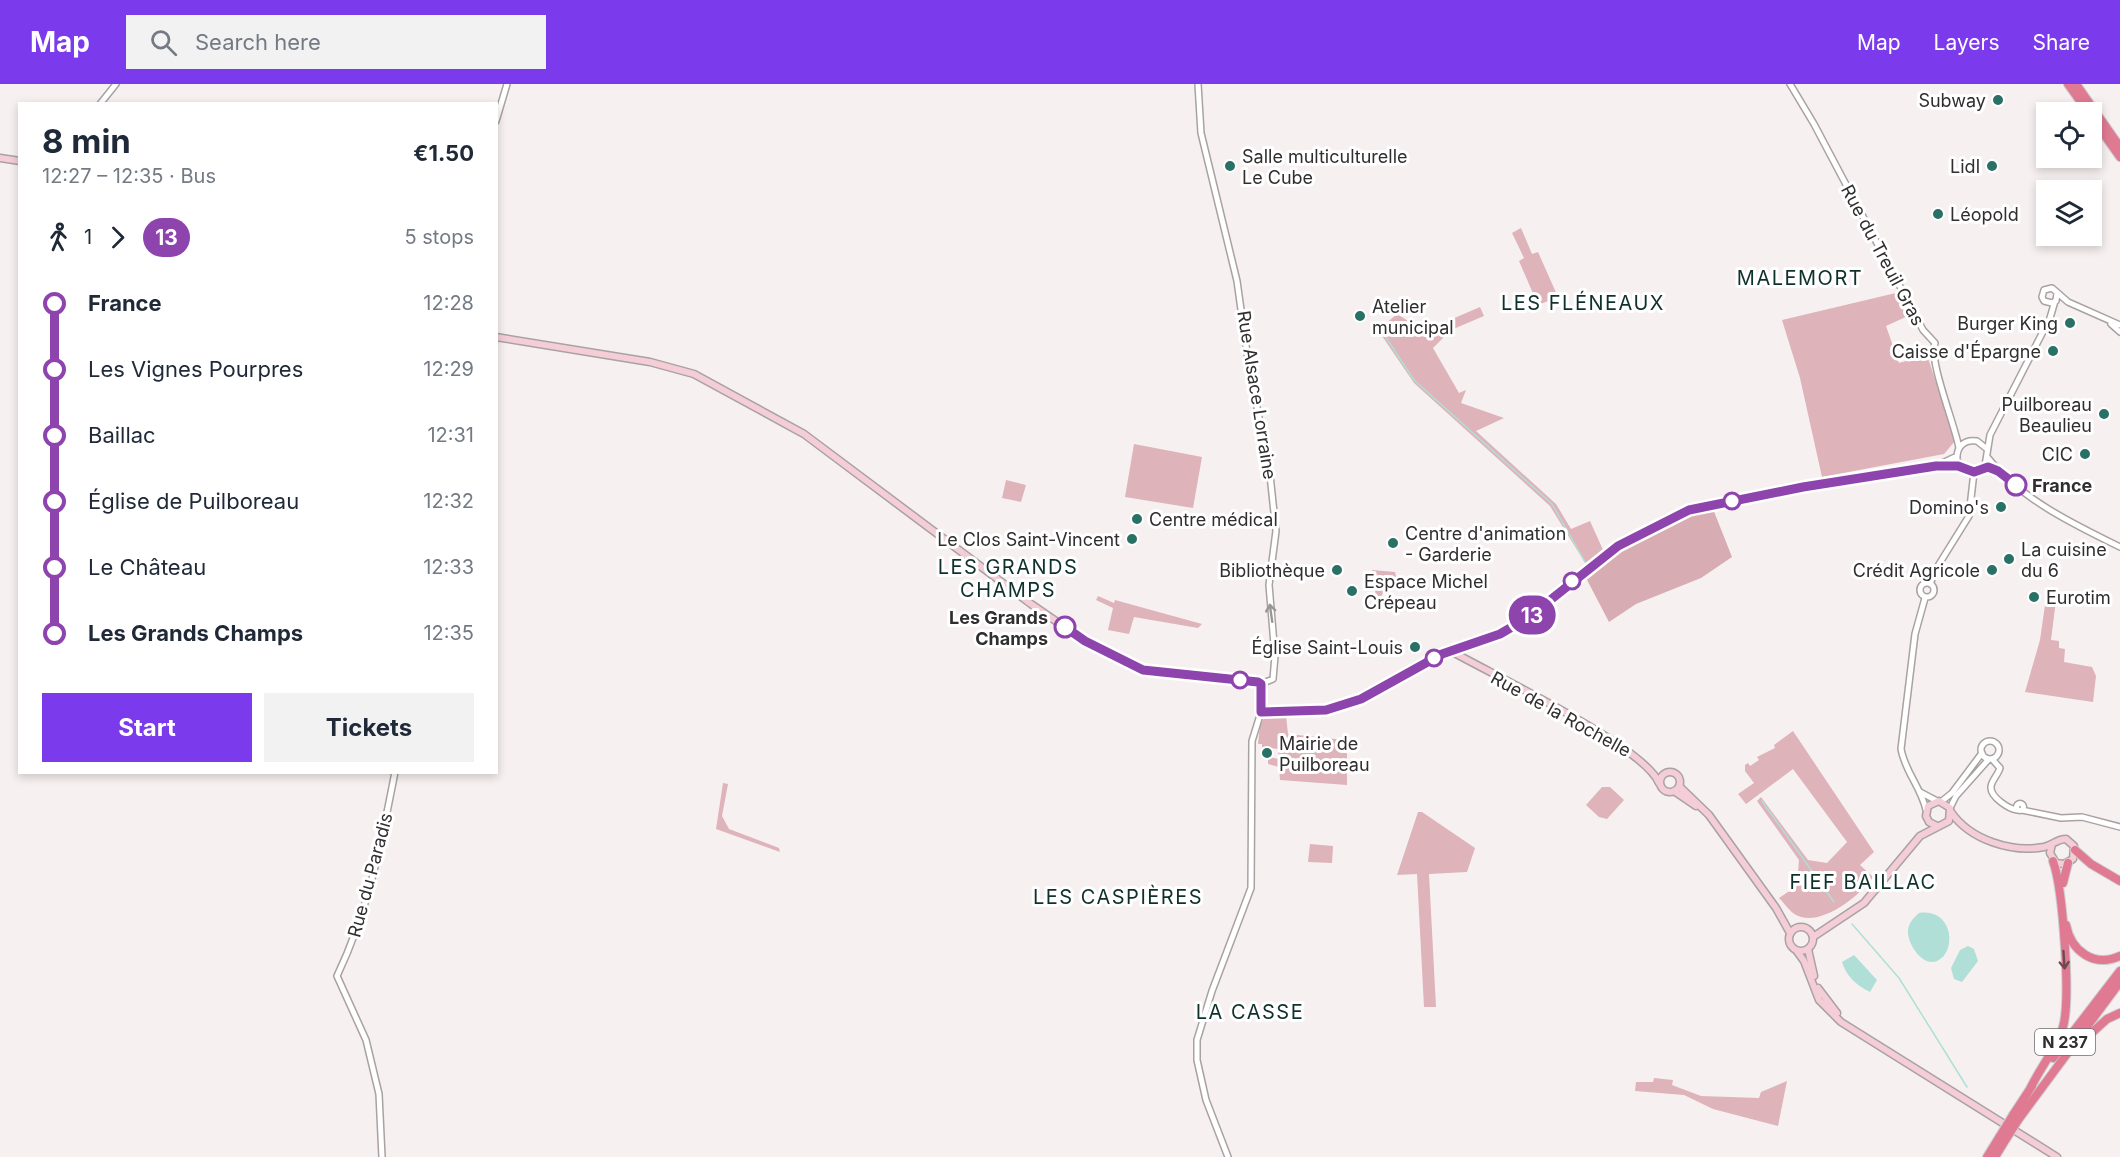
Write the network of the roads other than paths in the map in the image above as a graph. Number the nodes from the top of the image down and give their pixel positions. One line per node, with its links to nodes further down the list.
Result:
1 (116, 84): 7 (street)
2 (507, 84): 9 (street)
3 (1198, 84): 41 (street, Rue Alsace Lorraine, one-way to 3)
4 (1790, 84): 22 (street, Rue du Treuil Gras)
5 (2068, 84): 8 (highway)
6 (2076, 84): 11 (highway)
7 (102, 102)
8 (2081, 102)
9 (498, 114)
10 (2102, 132): 12 (highway)
11 (2120, 145)
12 (2120, 157)
13 (0, 158): 14 (main road)
14 (18, 161)
15 (2057, 293): 16 (street); 16 (street); 17 (street)
16 (2053, 302): 17 (street); 23 (street)
17 (2068, 302): 18 (street)
18 (2109, 322): 19 (street); 20 (street)
19 (2120, 326)
20 (2120, 332)
21 (498, 337): 41 (main road)
22 (1957, 432): 24 (street); 26 (street, Rue du Treuil Gras)
23 (1990, 435): 25 (street); 27 (street)
24 (1967, 441): 25 (street); 26 (street)
25 (1978, 441): 27 (street)
26 (1959, 448): 28 (street)
27 (1987, 449): 29 (street)
28 (1957, 456): 30 (street); 31 (street)
29 (1988, 458): 32 (street); 33 (street)
30 (1936, 466): 31 (street); 38 (street)
31 (1961, 466): 34 (street)
32 (1983, 467): 33 (street); 34 (street)
33 (1998, 471): 35 (street)
34 (1974, 472): 36 (street)
35 (2120, 547)
36 (1930, 584): 37 (street); 37 (street)
37 (1925, 598): 50 (street)
38 (1467, 646): 39 (street); 40 (street)
39 (1451, 651): 40 (main road, Rue de la Rochelle); 42 (main road)
40 (1466, 660): 45 (main road, Rue de la Rochelle)
41 (1261, 684): 42 (main road)
42 (1261, 712): 83 (street)
43 (1982, 753): 44 (street); 44 (street); 51 (street)
44 (1990, 759): 53 (street); 57 (street)
45 (1654, 772): 46 (main road); 48 (main road, Rue de la Rochelle)
46 (1664, 773): 48 (main road); 49 (main road)
47 (395, 774): 82 (street, Rue du Paradis)
48 (1659, 783): 49 (main road)
49 (1676, 788): 67 (main road)
50 (1920, 792): 51 (street); 52 (street)
51 (1939, 801): 52 (main road); 53 (main road)
52 (1926, 810): 54 (main road)
53 (1951, 810): 55 (main road); 58 (main road)
54 (1927, 819): 56 (main road); 59 (main road)
55 (1945, 825): 56 (main road); 58 (main road)
56 (1937, 826): 59 (main road)
57 (2120, 827)
58 (1967, 829): 61 (main road)
59 (1920, 837): 70 (main road)
60 (2052, 844): 61 (main road); 62 (main road); 63 (main road)
61 (2030, 848): 63 (main road)
62 (2075, 849): 64 (main road); 65 (highway)
63 (2052, 859): 64 (main road); 79 (highway, one-way to 79)
64 (2069, 863): 65 (highway); 73 (highway)
65 (2091, 864): 66 (highway)
66 (2120, 881)
67 (1776, 908): 68 (main road); 69 (main road)
68 (1798, 926): 69 (main road); 70 (main road)
69 (1790, 933): 72 (main road)
70 (1812, 934): 71 (main road)
71 (1808, 949): 72 (main road); 77 (main road)
72 (1796, 950): 77 (main road)
73 (2120, 956)
74 (2120, 971): 79 (highway, N 237)
75 (2120, 982): 78 (highway, N 237)
76 (2120, 1013): 78 (highway)
77 (1870, 1040): 86 (main road)
78 (2060, 1060): 80 (highway, N 237)
79 (2030, 1089): 80 (highway, N 237)
80 (2015, 1117): 81 (highway, N 237, bridge)
81 (2003, 1138): 84 (highway, N 237); 85 (highway, N 237)
82 (382, 1157)
83 (1228, 1157)
84 (1988, 1157)
85 (1995, 1157)
86 (2057, 1157)

